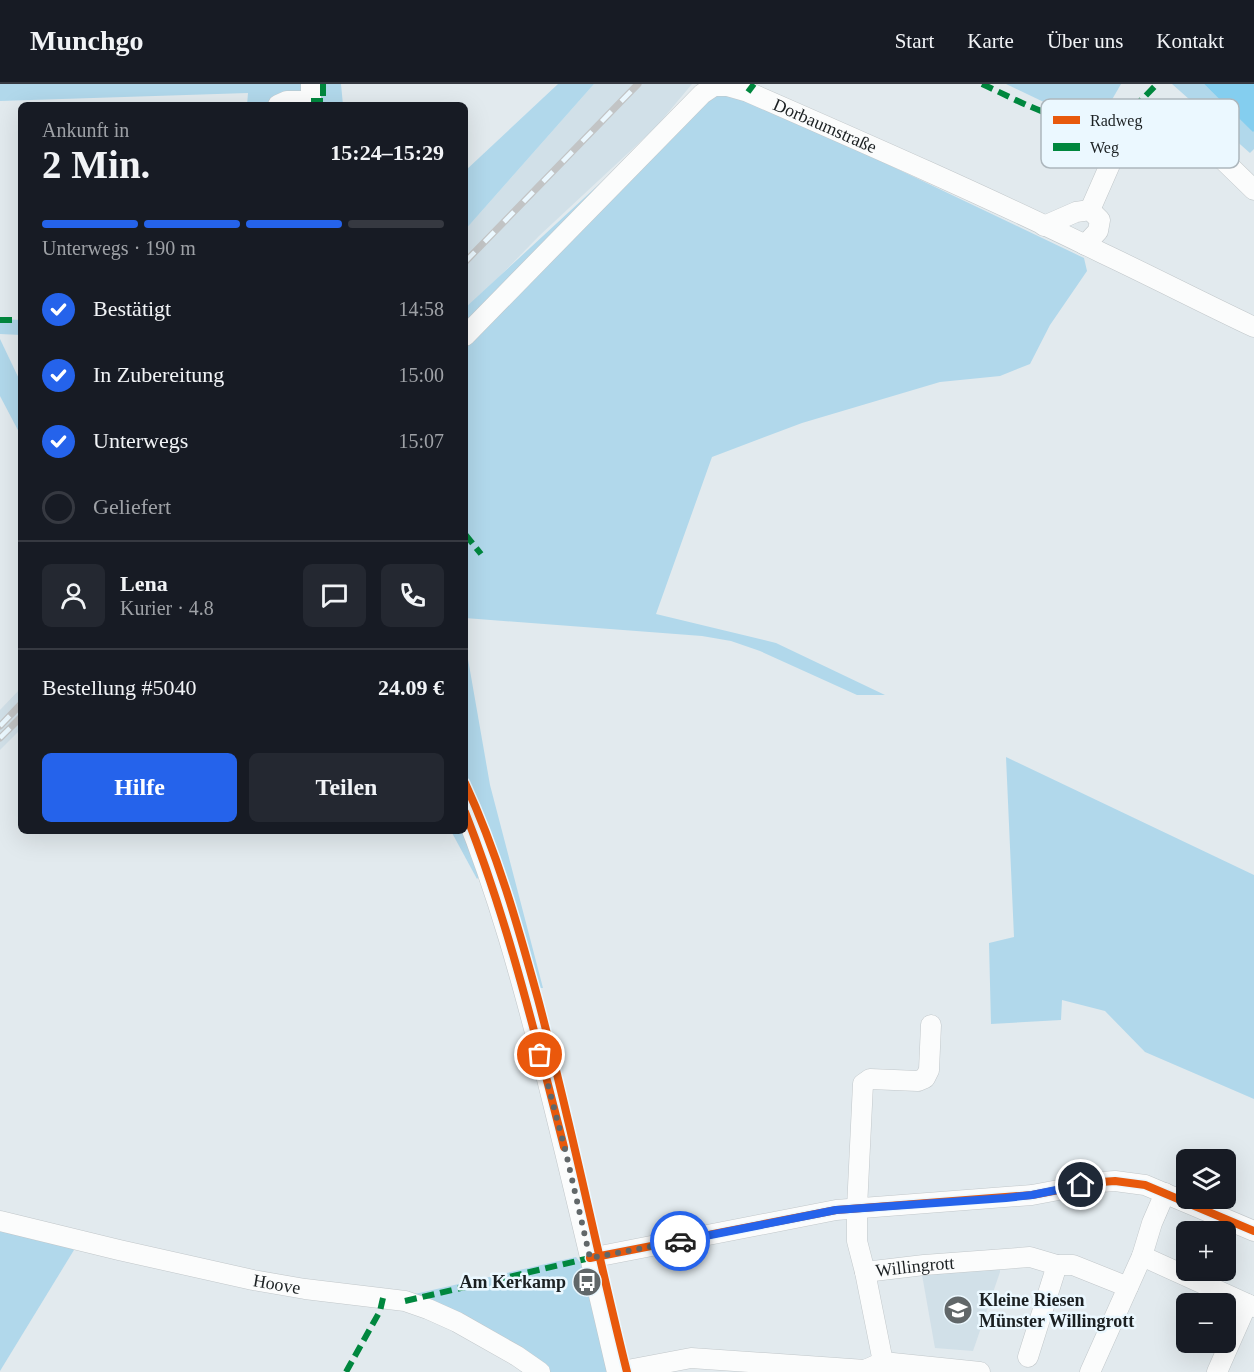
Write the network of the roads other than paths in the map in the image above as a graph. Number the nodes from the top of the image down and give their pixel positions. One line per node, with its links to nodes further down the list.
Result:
1 (311, 97): 2 (street)
2 (285, 102)
3 (1108, 168): 6 (street)
4 (1231, 168): 5 (street)
5 (1254, 190)
6 (1090, 210): 7 (street); 8 (street)
7 (1044, 226): 8 (street, Dorbaumstraße); 10 (street, Dorbaumstraße)
8 (1085, 245): 9 (street, Dorbaumstraße)
9 (1254, 327)
10 (468, 333)
11 (468, 820): 18 (street)
12 (931, 1025): 14 (street)
13 (1165, 1192): 14 (street); 16 (street); 17 (street)
14 (857, 1208): 18 (street); 20 (street)
15 (0, 1221): 25 (street, Hoove)
16 (1254, 1231)
17 (1142, 1256): 21 (street); 22 (street)
18 (590, 1258): 26 (street)
19 (1058, 1265): 20 (street, Willingrott); 21 (street, Willingrott); 23 (street)
20 (865, 1272): 24 (street, Willingrott)
21 (1128, 1287): 28 (street)
22 (1251, 1305): 29 (street)
23 (1028, 1357)
24 (883, 1362): 26 (street); 27 (street)
25 (540, 1372)
26 (617, 1372)
27 (980, 1372)
28 (1089, 1372)
29 (1217, 1372)

